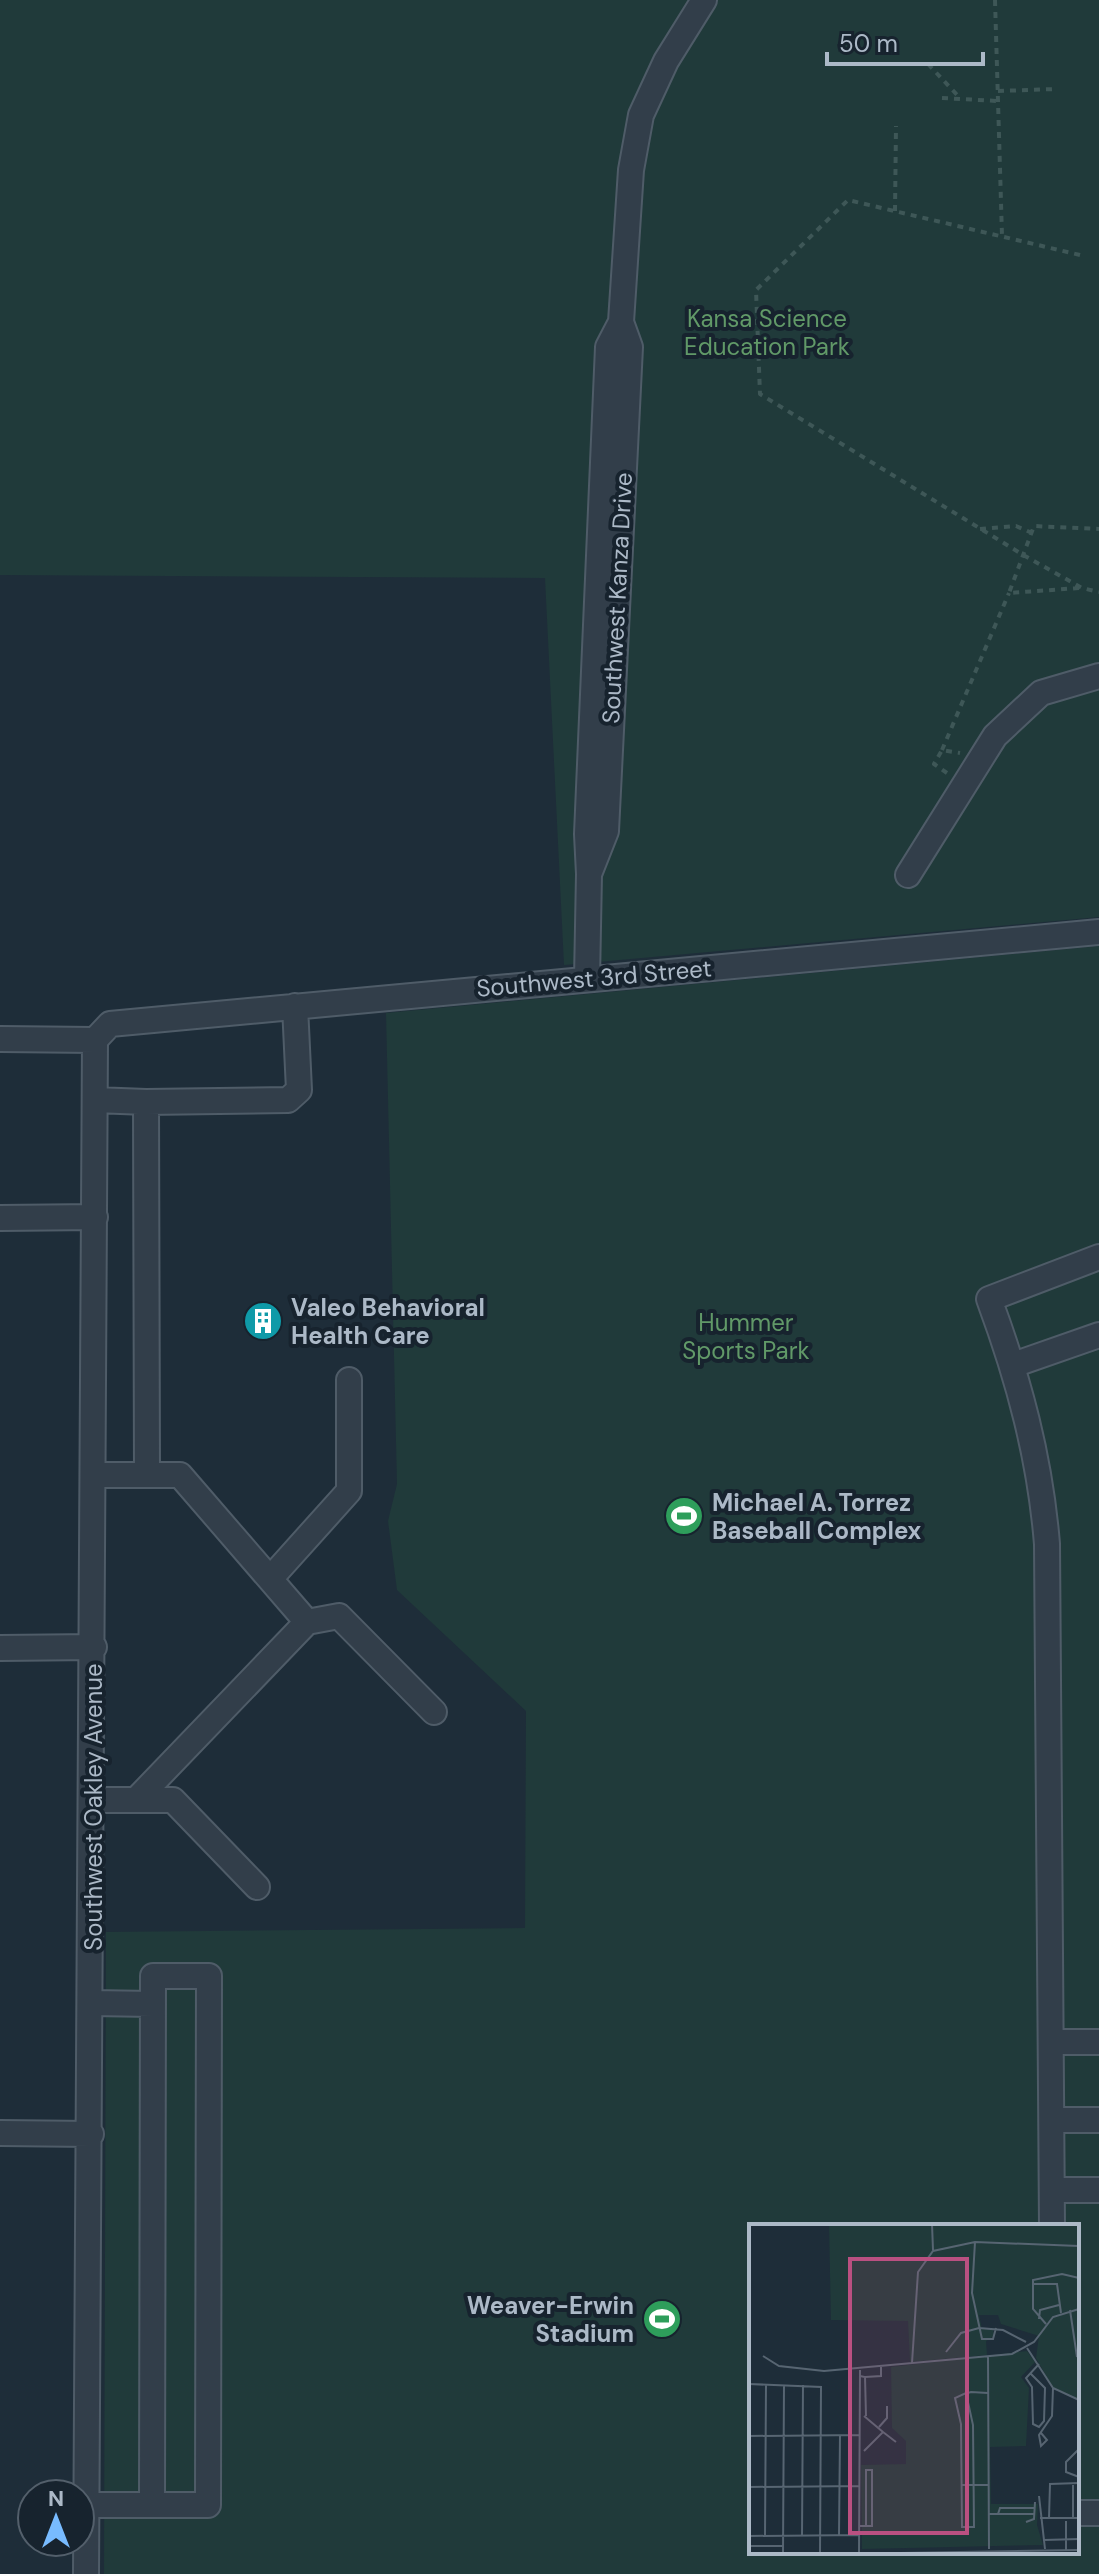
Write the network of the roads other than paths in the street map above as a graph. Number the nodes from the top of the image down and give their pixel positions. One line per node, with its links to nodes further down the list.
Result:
1 (704, 0): 5 (street, Southwest Kanza Drive)
2 (1099, 676): 3 (street)
3 (908, 875)
4 (1099, 932): 5 (street, Southwest 3rd Street)
5 (587, 979): 6 (street, Southwest 3rd Street)
6 (295, 1006): 8 (street, Southwest 3rd Street); 10 (street)
7 (0, 1039): 8 (street)
8 (95, 1040): 9 (street, Southwest Oakley Avenue)
9 (95, 1100): 10 (street); 11 (street, Southwest Oakley Avenue)
10 (146, 1102): 18 (street)
11 (95, 1217): 12 (street); 17 (street, Southwest Oakley Avenue)
12 (0, 1218)
13 (1097, 1263): 15 (street)
14 (1099, 1335): 15 (street)
15 (1013, 1365): 29 (street)
16 (349, 1380): 19 (street)
17 (94, 1475): 18 (street); 21 (street, Southwest Oakley Avenue)
18 (147, 1475): 19 (street)
19 (270, 1579): 20 (street)
20 (307, 1622): 23 (street); 25 (street)
21 (94, 1647): 22 (street); 24 (street, Southwest Oakley Avenue)
22 (0, 1648)
23 (434, 1712)
24 (93, 1800): 25 (street); 27 (street, Southwest Oakley Avenue)
25 (136, 1800): 26 (street)
26 (257, 1887)
27 (92, 2003): 28 (street); 34 (street, Southwest Oakley Avenue)
28 (153, 2004): 40 (street); 40 (street)
29 (1051, 2042): 30 (street); 31 (street)
30 (1099, 2042)
31 (1052, 2120): 32 (street); 35 (street)
32 (1099, 2120)
33 (0, 2133): 34 (street)
34 (91, 2134): 38 (street, Southwest Oakley Avenue)
35 (1052, 2190): 36 (street); 37 (street)
36 (1099, 2190)
37 (1052, 2224)
38 (87, 2478)
39 (96, 2505): 40 (street)
40 (152, 2505)

